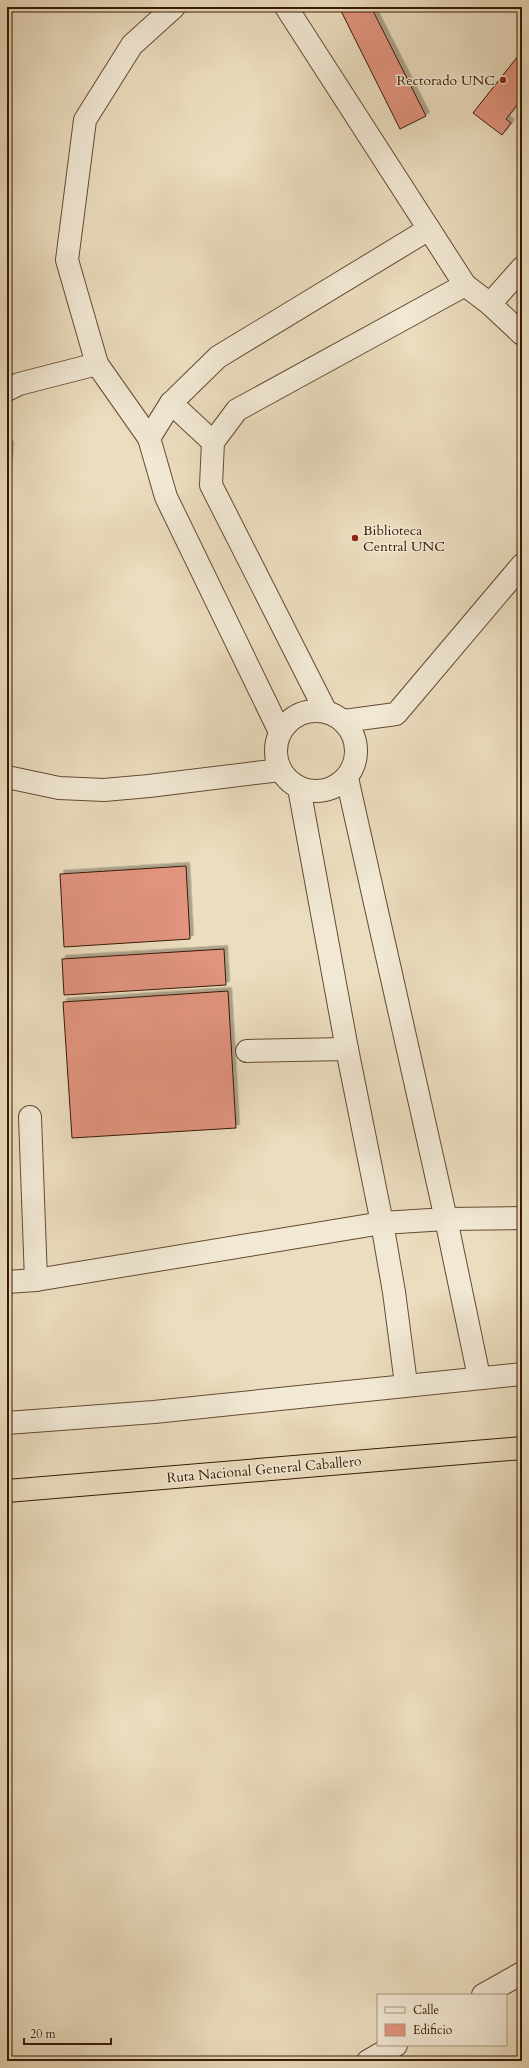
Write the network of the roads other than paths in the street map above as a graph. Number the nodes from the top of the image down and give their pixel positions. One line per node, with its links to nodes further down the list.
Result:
1 (174, 7): 8 (street)
2 (286, 7): 3 (street)
3 (428, 229): 5 (street); 10 (street)
4 (522, 268): 6 (street)
5 (465, 285): 6 (street); 12 (street)
6 (490, 304): 7 (street)
7 (522, 334)
8 (97, 364): 9 (street); 11 (street)
9 (7, 390)
10 (171, 403): 11 (street); 12 (street)
11 (149, 438): 16 (street)
12 (213, 442): 14 (street)
13 (522, 565): 15 (street)
14 (325, 710): 15 (street); 16 (street)
15 (344, 721): 19 (street)
16 (280, 732): 17 (street)
17 (280, 770): 18 (street); 20 (street)
18 (7, 777)
19 (347, 778): 20 (street); 25 (street)
20 (299, 788): 21 (street)
21 (347, 1049): 22 (street); 26 (street)
22 (247, 1051)
23 (30, 1117): 27 (street)
24 (522, 1218): 25 (street)
25 (446, 1219): 26 (street); 30 (street)
26 (382, 1223): 27 (street); 31 (street)
27 (36, 1280): 28 (street)
28 (7, 1282)
29 (522, 1374): 30 (street)
30 (479, 1377): 31 (street)
31 (406, 1384): 32 (street)
32 (7, 1423)
33 (522, 1448): 34 (highway, Ruta Nacional General Caballero)
34 (7, 1491)
35 (522, 1973): 36 (street)
36 (485, 1994)
37 (394, 2046): 38 (street)
38 (368, 2061)

